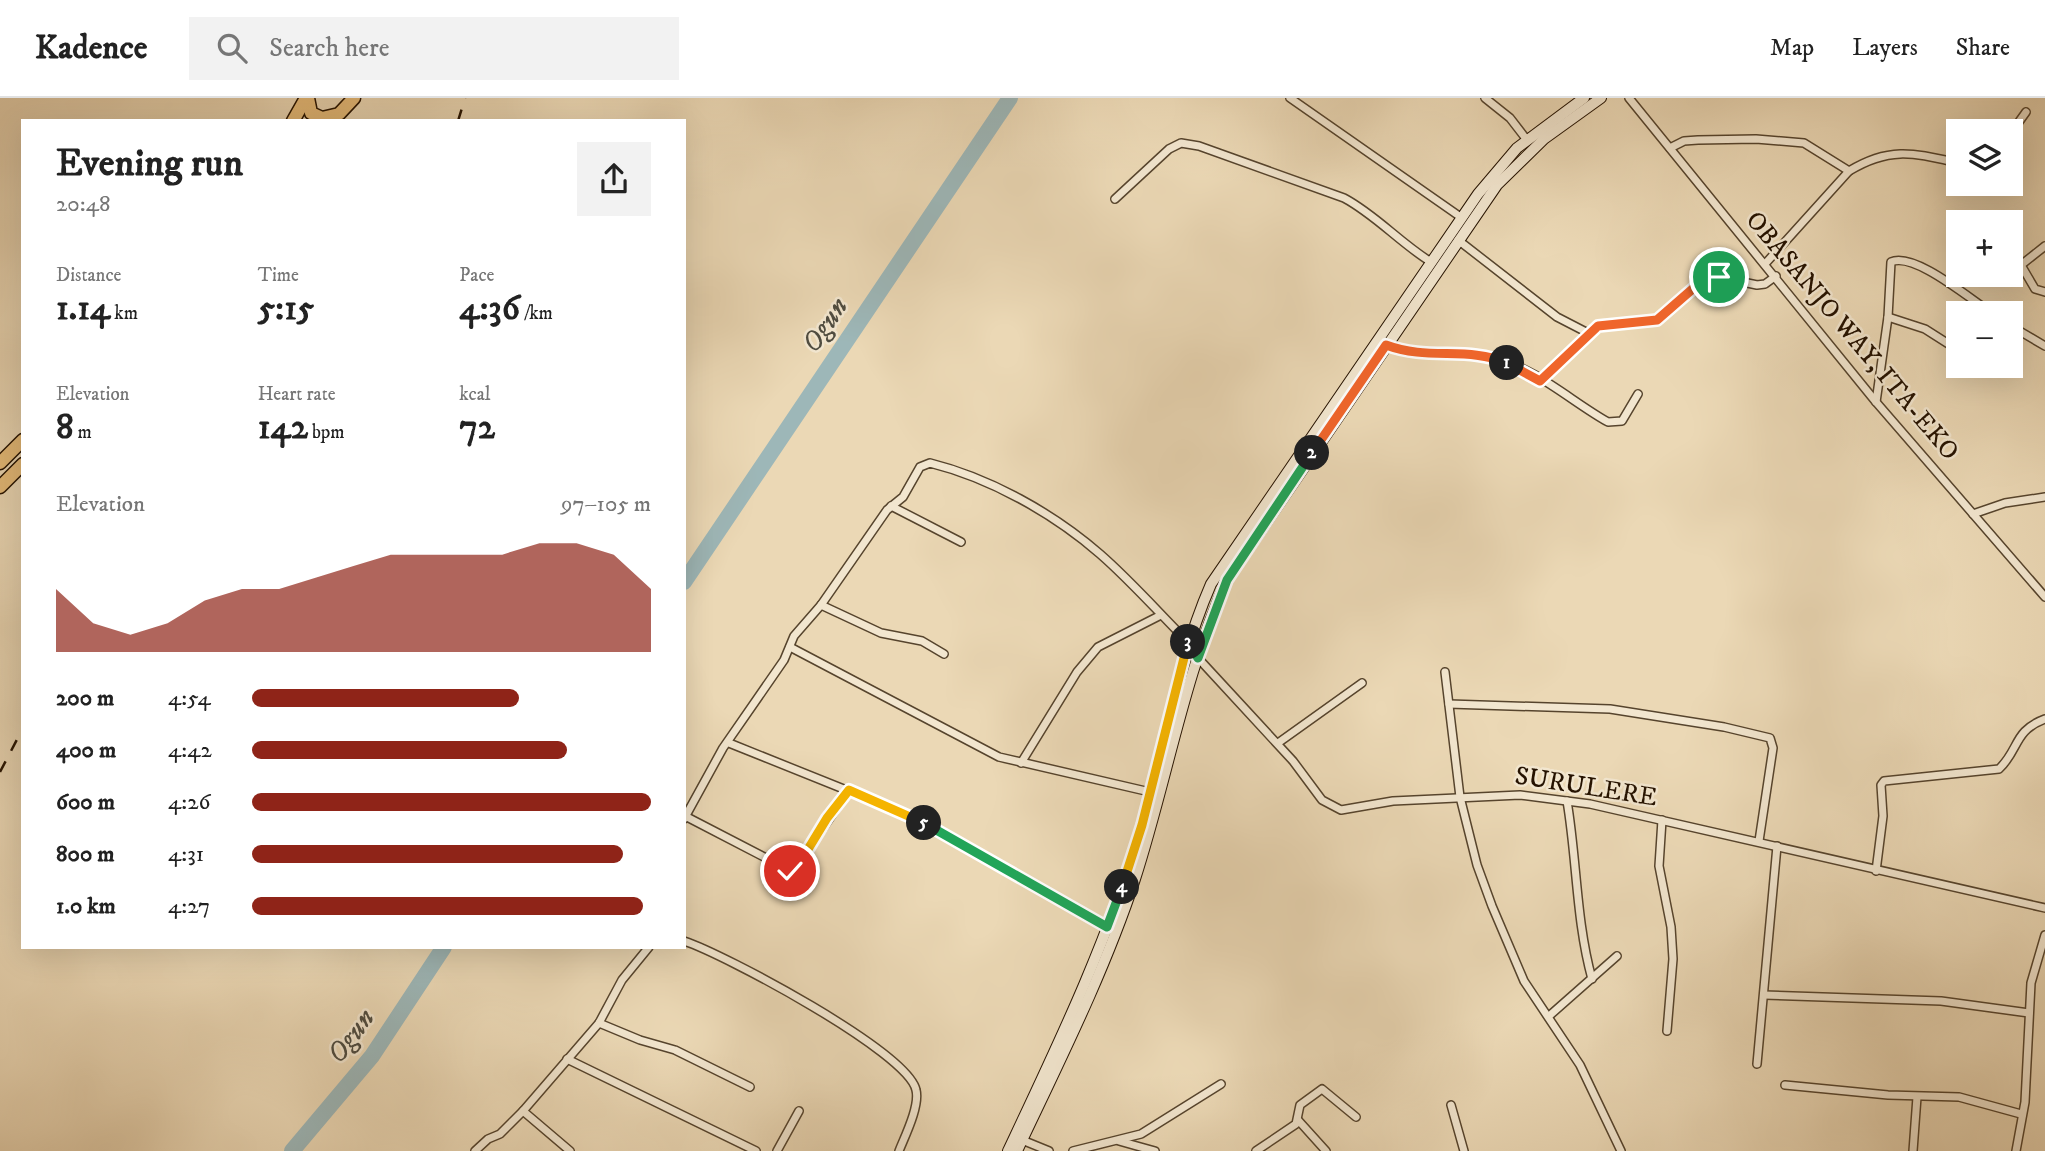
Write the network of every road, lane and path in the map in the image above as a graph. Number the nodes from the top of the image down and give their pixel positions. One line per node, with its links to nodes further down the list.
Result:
1 (307, 98): 7 (highway); 9 (highway)
2 (1290, 98): 17 (street)
3 (1485, 98): 12 (street)
4 (1601, 98): 18 (main road)
5 (1629, 98): 13 (street, OBASANJO WAY, ITA-EKO)
6 (1581, 99): 12 (main road)
7 (351, 102): 10 (highway)
8 (2026, 112): 11 (street)
9 (294, 119)
10 (337, 119)
11 (2021, 119)
12 (1527, 140): 17 (main road)
13 (1670, 148): 15 (street); 22 (street, OBASANJO WAY, ITA-EKO)
14 (1946, 160): 15 (street)
15 (1849, 171): 22 (street)
16 (1115, 199): 20 (street)
17 (1462, 218): 20 (main road)
18 (1458, 240): 28 (street); 31 (main road)
19 (2045, 246): 21 (street)
20 (1431, 262): 47 (main road)
21 (2023, 263)
22 (1765, 264): 24 (street, OBASANJO WAY, ITA-EKO)
23 (2023, 268): 25 (street)
24 (1776, 276): 28 (street); 35 (street, OBASANJO WAY, ITA-EKO)
25 (2045, 292)
26 (1975, 301): 27 (street)
27 (1888, 317): 30 (street); 35 (street)
28 (1587, 333): 33 (street)
29 (2023, 333): 32 (street)
30 (1946, 342)
31 (1386, 345): 33 (street); 50 (main road)
32 (2045, 346)
33 (1540, 381): 34 (street)
34 (1638, 394)
35 (1876, 402): 42 (street, OBASANJO WAY, ITA-EKO)
36 (21, 442): 37 (highway)
37 (0, 463)
38 (21, 466): 39 (highway)
39 (0, 487)
40 (2045, 497): 42 (street)
41 (891, 506): 43 (street); 45 (street); 46 (street, SURULERE)
42 (1973, 514): 44 (street, OBASANJO WAY, ITA-EKO)
43 (961, 542)
44 (2045, 597)
45 (821, 605): 48 (street); 49 (street)
46 (1161, 615): 47 (street, SURULERE); 57 (street)
47 (1188, 642): 50 (street, SURULERE); 59 (main road)
48 (790, 647): 55 (street); 57 (street)
49 (944, 654)
50 (1198, 658): 56 (street, SURULERE); 92 (main road)
51 (1445, 672): 53 (street)
52 (1362, 683): 56 (street)
53 (1449, 704): 60 (street); 65 (street)
54 (2045, 719): 67 (street)
55 (729, 743): 58 (street); 62 (street)
56 (1278, 743): 60 (street, SURULERE)
57 (1021, 763): 59 (street)
58 (849, 790): 63 (street); 69 (street)
59 (1150, 792): 69 (main road)
60 (1460, 797): 61 (street, SURULERE); 77 (street)
61 (1567, 801): 64 (street, SURULERE); 74 (street)
62 (686, 815)
63 (686, 818)
64 (1662, 820): 65 (street, SURULERE); 79 (street)
65 (1759, 841): 66 (street, SURULERE)
66 (1777, 846): 67 (street, SURULERE); 75 (street)
67 (1876, 871): 68 (street, SURULERE)
68 (2045, 908)
69 (1107, 927): 99 (main road)
70 (2045, 935): 76 (street)
71 (686, 942): 98 (street)
72 (647, 949): 78 (street)
73 (1617, 956): 74 (street)
74 (1592, 979): 77 (street)
75 (1764, 995): 76 (street); 81 (street)
76 (2029, 1013): 89 (street)
77 (1549, 1016): 107 (street)
78 (598, 1023): 80 (street); 84 (street)
79 (1667, 1031)
80 (567, 1059): 87 (street); 96 (street)
81 (1757, 1064)
82 (1221, 1084): 93 (street)
83 (1785, 1085): 85 (street)
84 (750, 1087)
85 (1917, 1097): 89 (street); 108 (street)
86 (1451, 1105): 106 (street)
87 (523, 1111): 94 (street); 95 (street)
88 (799, 1111): 97 (street)
89 (2021, 1114): 109 (street)
90 (1356, 1117): 91 (street)
91 (1298, 1120): 104 (street); 105 (street)
92 (1022, 1140): 100 (main road); 101 (street)
93 (1118, 1141): 102 (street); 103 (street)
94 (475, 1151)
95 (570, 1151)
96 (756, 1151)
97 (777, 1151)
98 (898, 1151)
99 (1008, 1151)
100 (1017, 1151)
101 (1049, 1151)
102 (1073, 1151)
103 (1155, 1151)
104 (1256, 1151)
105 (1326, 1151)
106 (1464, 1151)
107 (1621, 1151)
108 (1913, 1151)
109 (2016, 1151)

